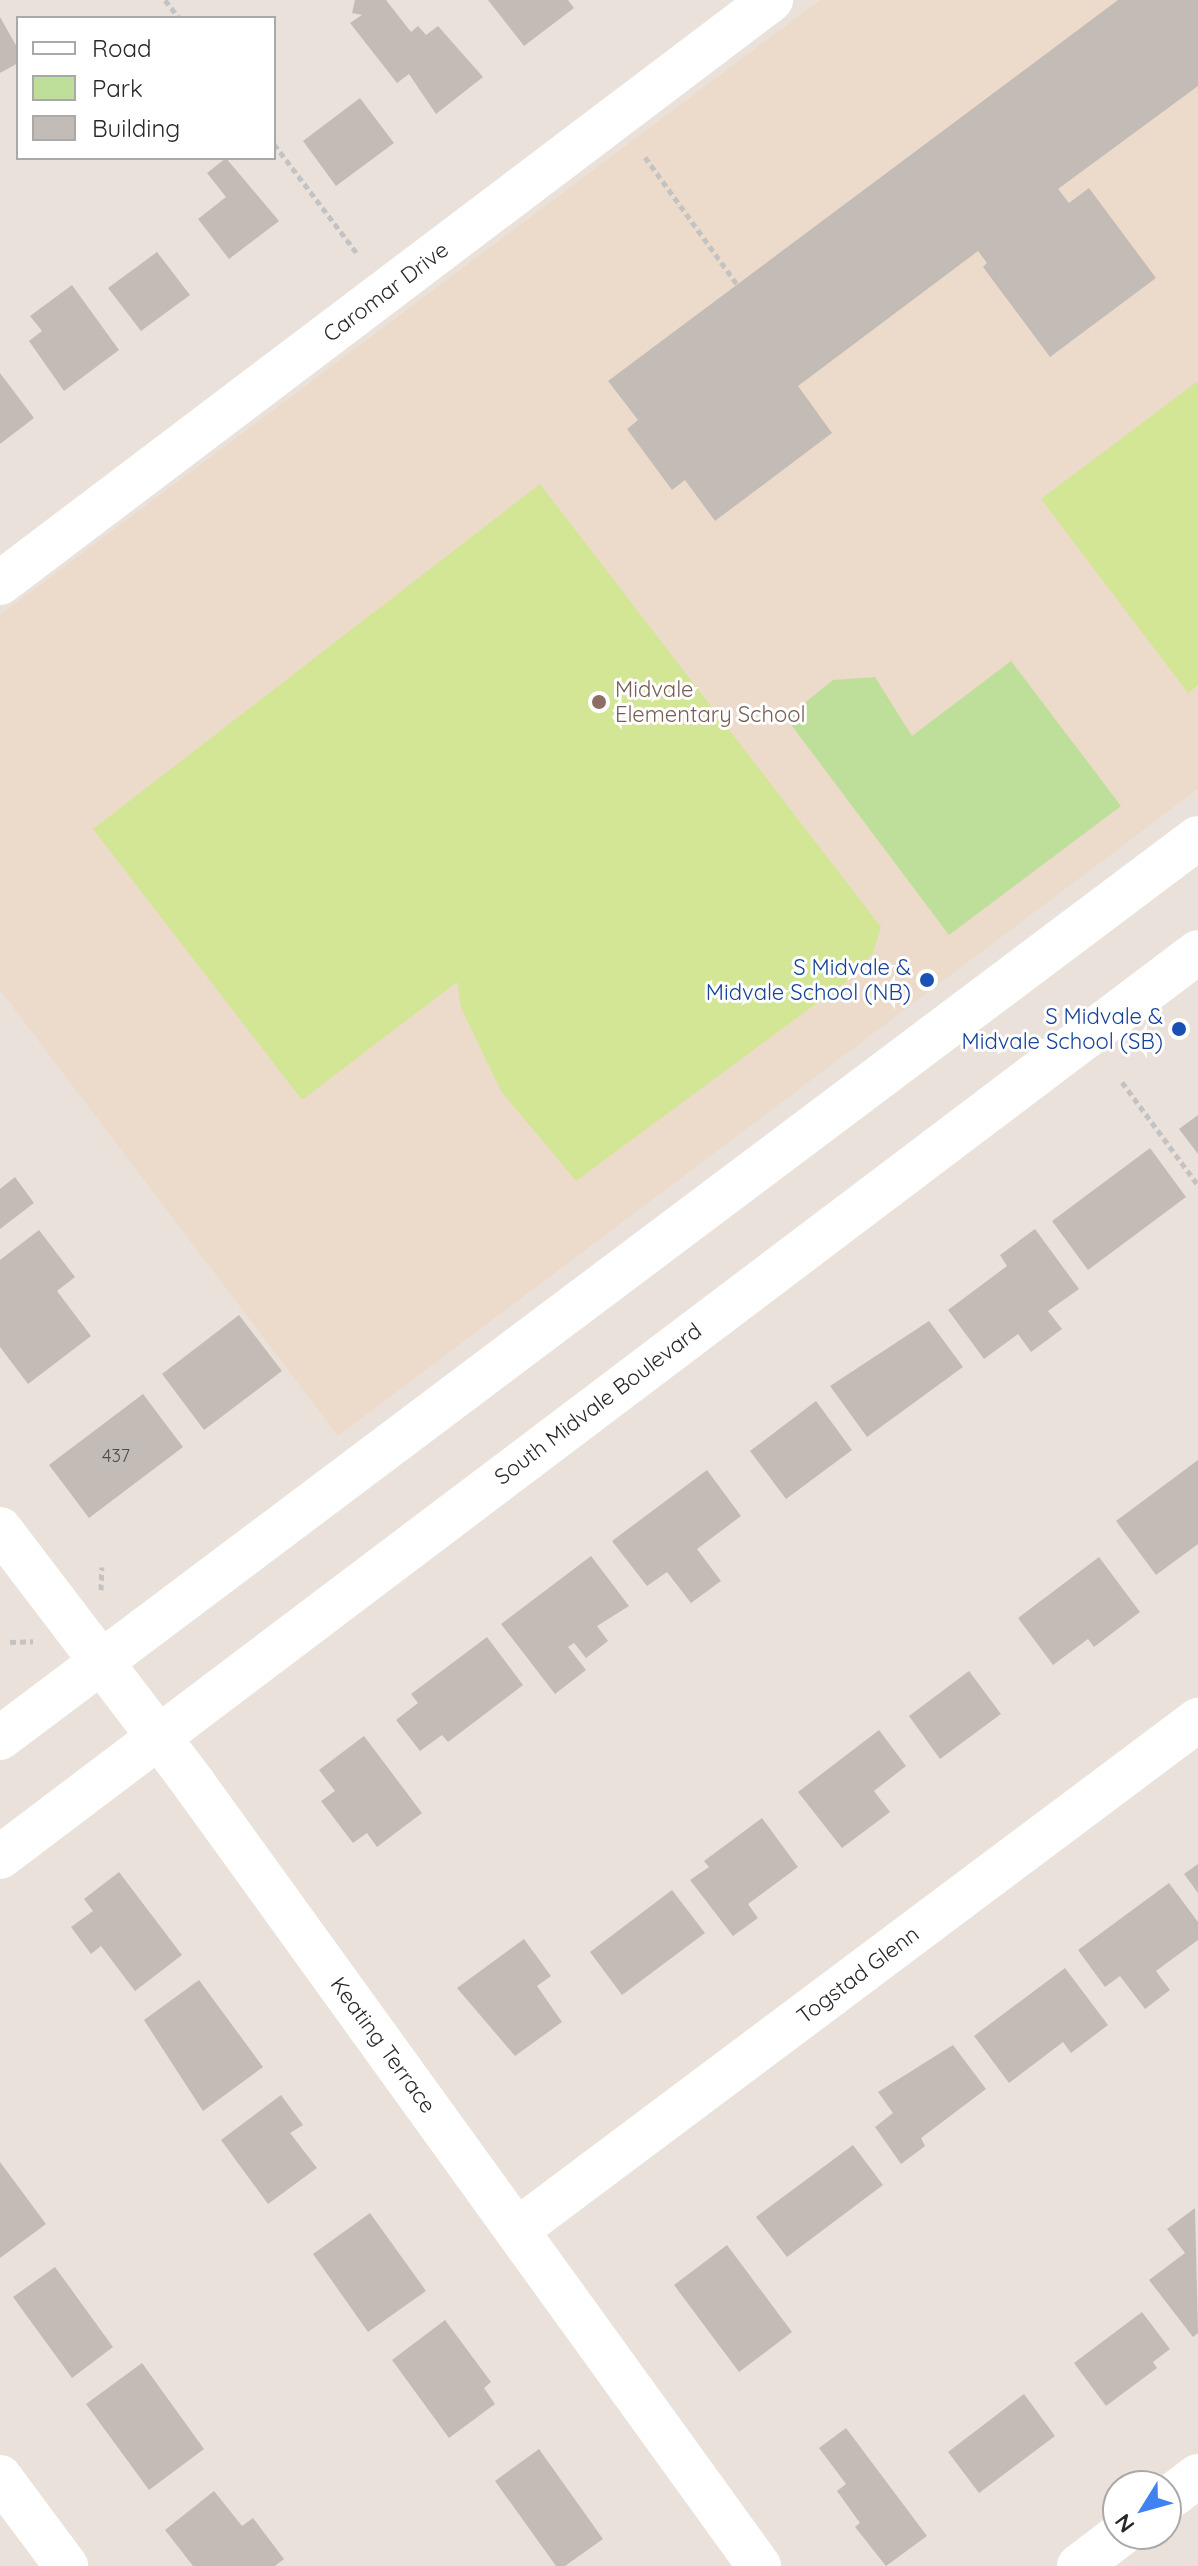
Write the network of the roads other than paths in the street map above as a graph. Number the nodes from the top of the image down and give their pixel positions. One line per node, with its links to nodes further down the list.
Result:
1 (771, 0): 2 (street, Caromar Drive)
2 (0, 583)
3 (1198, 838): 6 (street)
4 (1198, 952): 8 (street, South Midvale Boulevard)
5 (0, 1529): 6 (street, Keating Terrace)
6 (101, 1661): 8 (street, Keating Terrace); 9 (street)
7 (1198, 1720): 11 (street, Togstad Glenn)
8 (157, 1737): 10 (street, South Midvale Boulevard); 11 (street, Keating Terrace)
9 (0, 1738)
10 (0, 1857)
11 (517, 2230): 15 (street, Keating Terrace)
12 (0, 2477): 14 (street)
13 (1102, 2548): 16 (street)
14 (66, 2566)
15 (759, 2566)
16 (1079, 2566)

